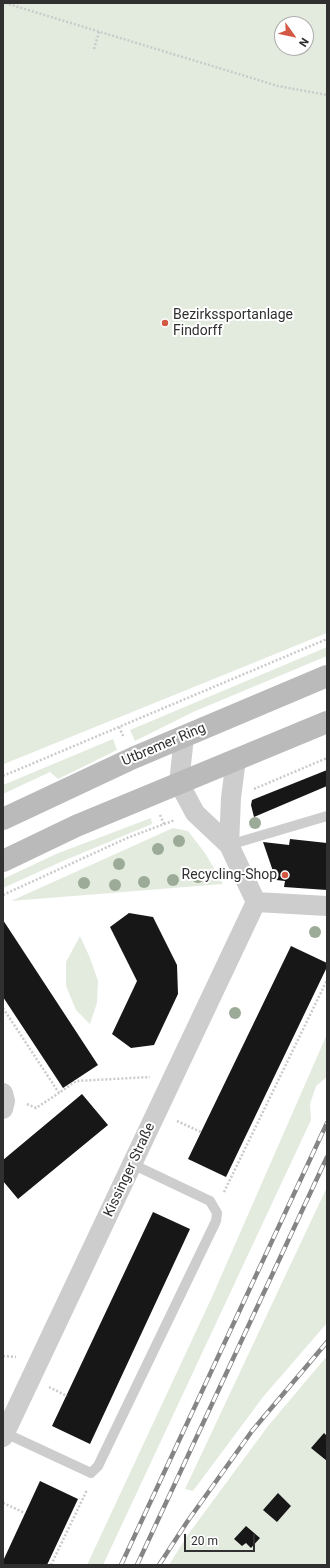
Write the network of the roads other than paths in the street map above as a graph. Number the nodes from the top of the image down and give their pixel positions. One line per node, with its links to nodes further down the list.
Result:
1 (327, 676): 3 (main road, Utbremer Ring)
2 (327, 722): 4 (main road)
3 (184, 737): 5 (street); 7 (main road, Utbremer Ring)
4 (236, 759): 5 (main road); 8 (street)
5 (179, 783): 8 (street); 9 (main road)
6 (327, 816): 8 (lane)
7 (3, 819)
8 (229, 846): 10 (street)
9 (3, 861)
10 (256, 902): 11 (street); 12 (street, Kissinger Straße)
11 (327, 906)
12 (132, 1164): 13 (street, Kissinger Straße); 13 (lane)
13 (4, 1435)

